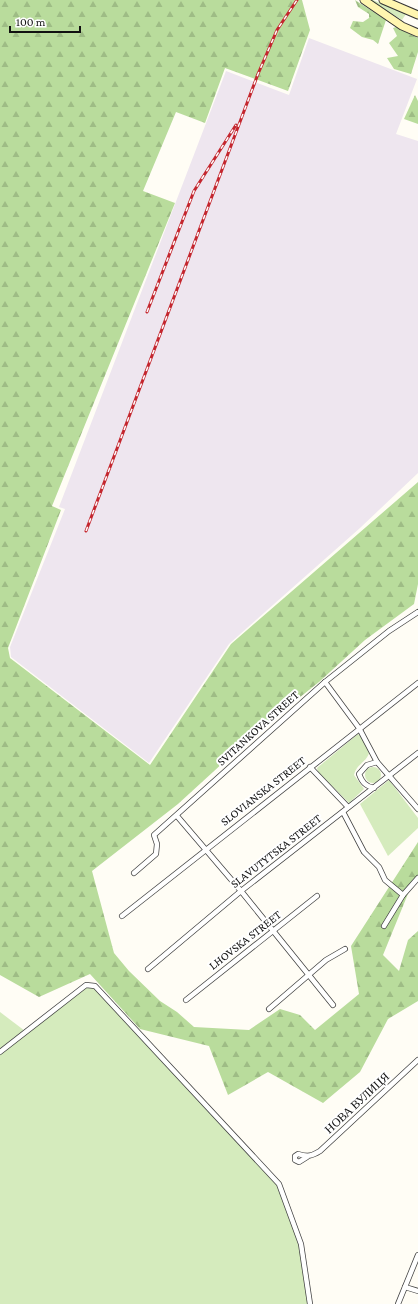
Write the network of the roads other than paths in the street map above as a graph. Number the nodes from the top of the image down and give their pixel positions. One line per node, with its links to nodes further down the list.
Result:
1 (364, 0): 4 (main road)
2 (383, 0): 3 (main road)
3 (418, 15)
4 (418, 33)
5 (418, 612): 6 (street, SVITANKOVA STREET)
6 (325, 682): 8 (street); 17 (street, SVITANKOVA STREET)
7 (418, 683): 8 (street, SLOVIANSKA STREET)
8 (359, 728): 10 (street); 11 (street, SLOVIANSKA STREET)
9 (418, 753): 12 (street, SLAVUTYTSKA STREET)
10 (377, 762): 12 (street); 13 (street)
11 (310, 767): 14 (street); 18 (street, SLOVIANSKA STREET)
12 (388, 776): 13 (street, SLAVUTYTSKA STREET); 15 (street)
13 (374, 788): 14 (street, SLAVUTYTSKA STREET)
14 (348, 807): 16 (street, SLAVUTYTSKA STREET)
15 (418, 809)
16 (343, 812): 21 (street, SLAVUTYTSKA STREET); 22 (street)
17 (177, 816): 18 (street); 19 (street, SVITANKOVA STREET)
18 (206, 849): 21 (street); 24 (street, SLOVIANSKA STREET)
19 (134, 873)
20 (418, 878): 22 (street)
21 (241, 891): 26 (street); 28 (street, SLAVUTYTSKA STREET)
22 (403, 895): 25 (street)
23 (317, 896): 26 (street, LHOVSKA STREET)
24 (122, 916)
25 (384, 926)
26 (272, 931): 29 (street); 30 (street, LHOVSKA STREET)
27 (345, 949): 29 (street)
28 (148, 968)
29 (308, 975): 31 (street); 32 (street)
30 (186, 1000)
31 (333, 1005)
32 (269, 1008)
33 (0, 1052): 39 (street)
34 (418, 1060): 35 (street, НОВА ВУЛИЦЯ)
35 (307, 1157)
36 (418, 1255): 37 (street)
37 (405, 1287): 38 (street); 40 (street)
38 (418, 1291)
39 (310, 1304)
40 (398, 1304)

